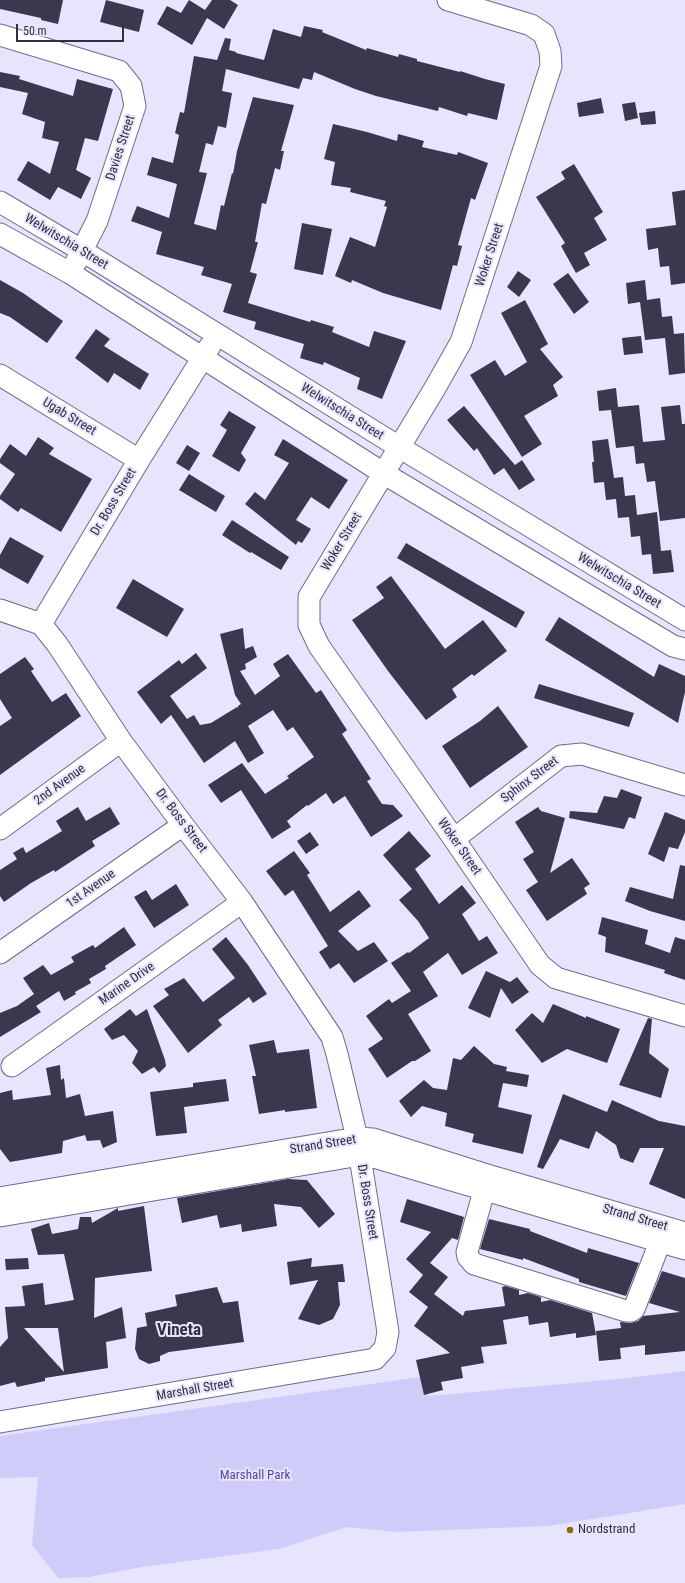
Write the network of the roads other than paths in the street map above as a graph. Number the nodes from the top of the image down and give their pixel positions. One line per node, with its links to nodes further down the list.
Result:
1 (448, 0): 10 (street, Woker Street)
2 (0, 35): 5 (street, Davies Street)
3 (0, 202): 5 (street, Welwitschia Street)
4 (0, 234): 6 (street, Welwitschia Street)
5 (82, 250): 6 (street, Davies Street); 7 (street, Welwitschia Street)
6 (70, 273): 8 (street, Welwitschia Street)
7 (216, 335): 8 (street, Dr. Boss Street); 10 (street, Welwitschia Street)
8 (203, 357): 11 (street, Dr. Boss Street); 12 (street, Welwitschia Street)
9 (0, 375): 11 (street, Ugab Street)
10 (399, 448): 12 (street, Woker Street); 14 (street, Welwitschia Street)
11 (138, 460): 15 (street, Dr. Boss Street)
12 (383, 473): 16 (street, Welwitschia Street); 21 (street, Woker Street)
13 (0, 610): 15 (street)
14 (685, 620)
15 (41, 624): 17 (street, Dr. Boss Street)
16 (685, 649)
17 (121, 741): 19 (street, Dr. Boss Street); 20 (street, 2nd Avenue)
18 (685, 785): 21 (street, Sphinx Street)
19 (183, 825): 22 (street, Dr. Boss Street); 23 (street, 1st Avenue)
20 (0, 829)
21 (454, 839): 24 (street, Woker Street)
22 (242, 902): 25 (street, Marine Drive); 26 (street, Dr. Boss Street)
23 (0, 953)
24 (685, 1016)
25 (12, 1066)
26 (358, 1147): 27 (street, Strand Street); 28 (street, Strand Street); 29 (street, Strand Street); 30 (street, Strand Street); 33 (street, Dr. Boss Street)
27 (484, 1191): 31 (street, Strand Street); 31 (street)
28 (0, 1198)
29 (0, 1216)
30 (685, 1233)
31 (660, 1242): 32 (street, Strand Street)
32 (685, 1249)
33 (385, 1348): 34 (street, Marshall Street)
34 (0, 1422)

